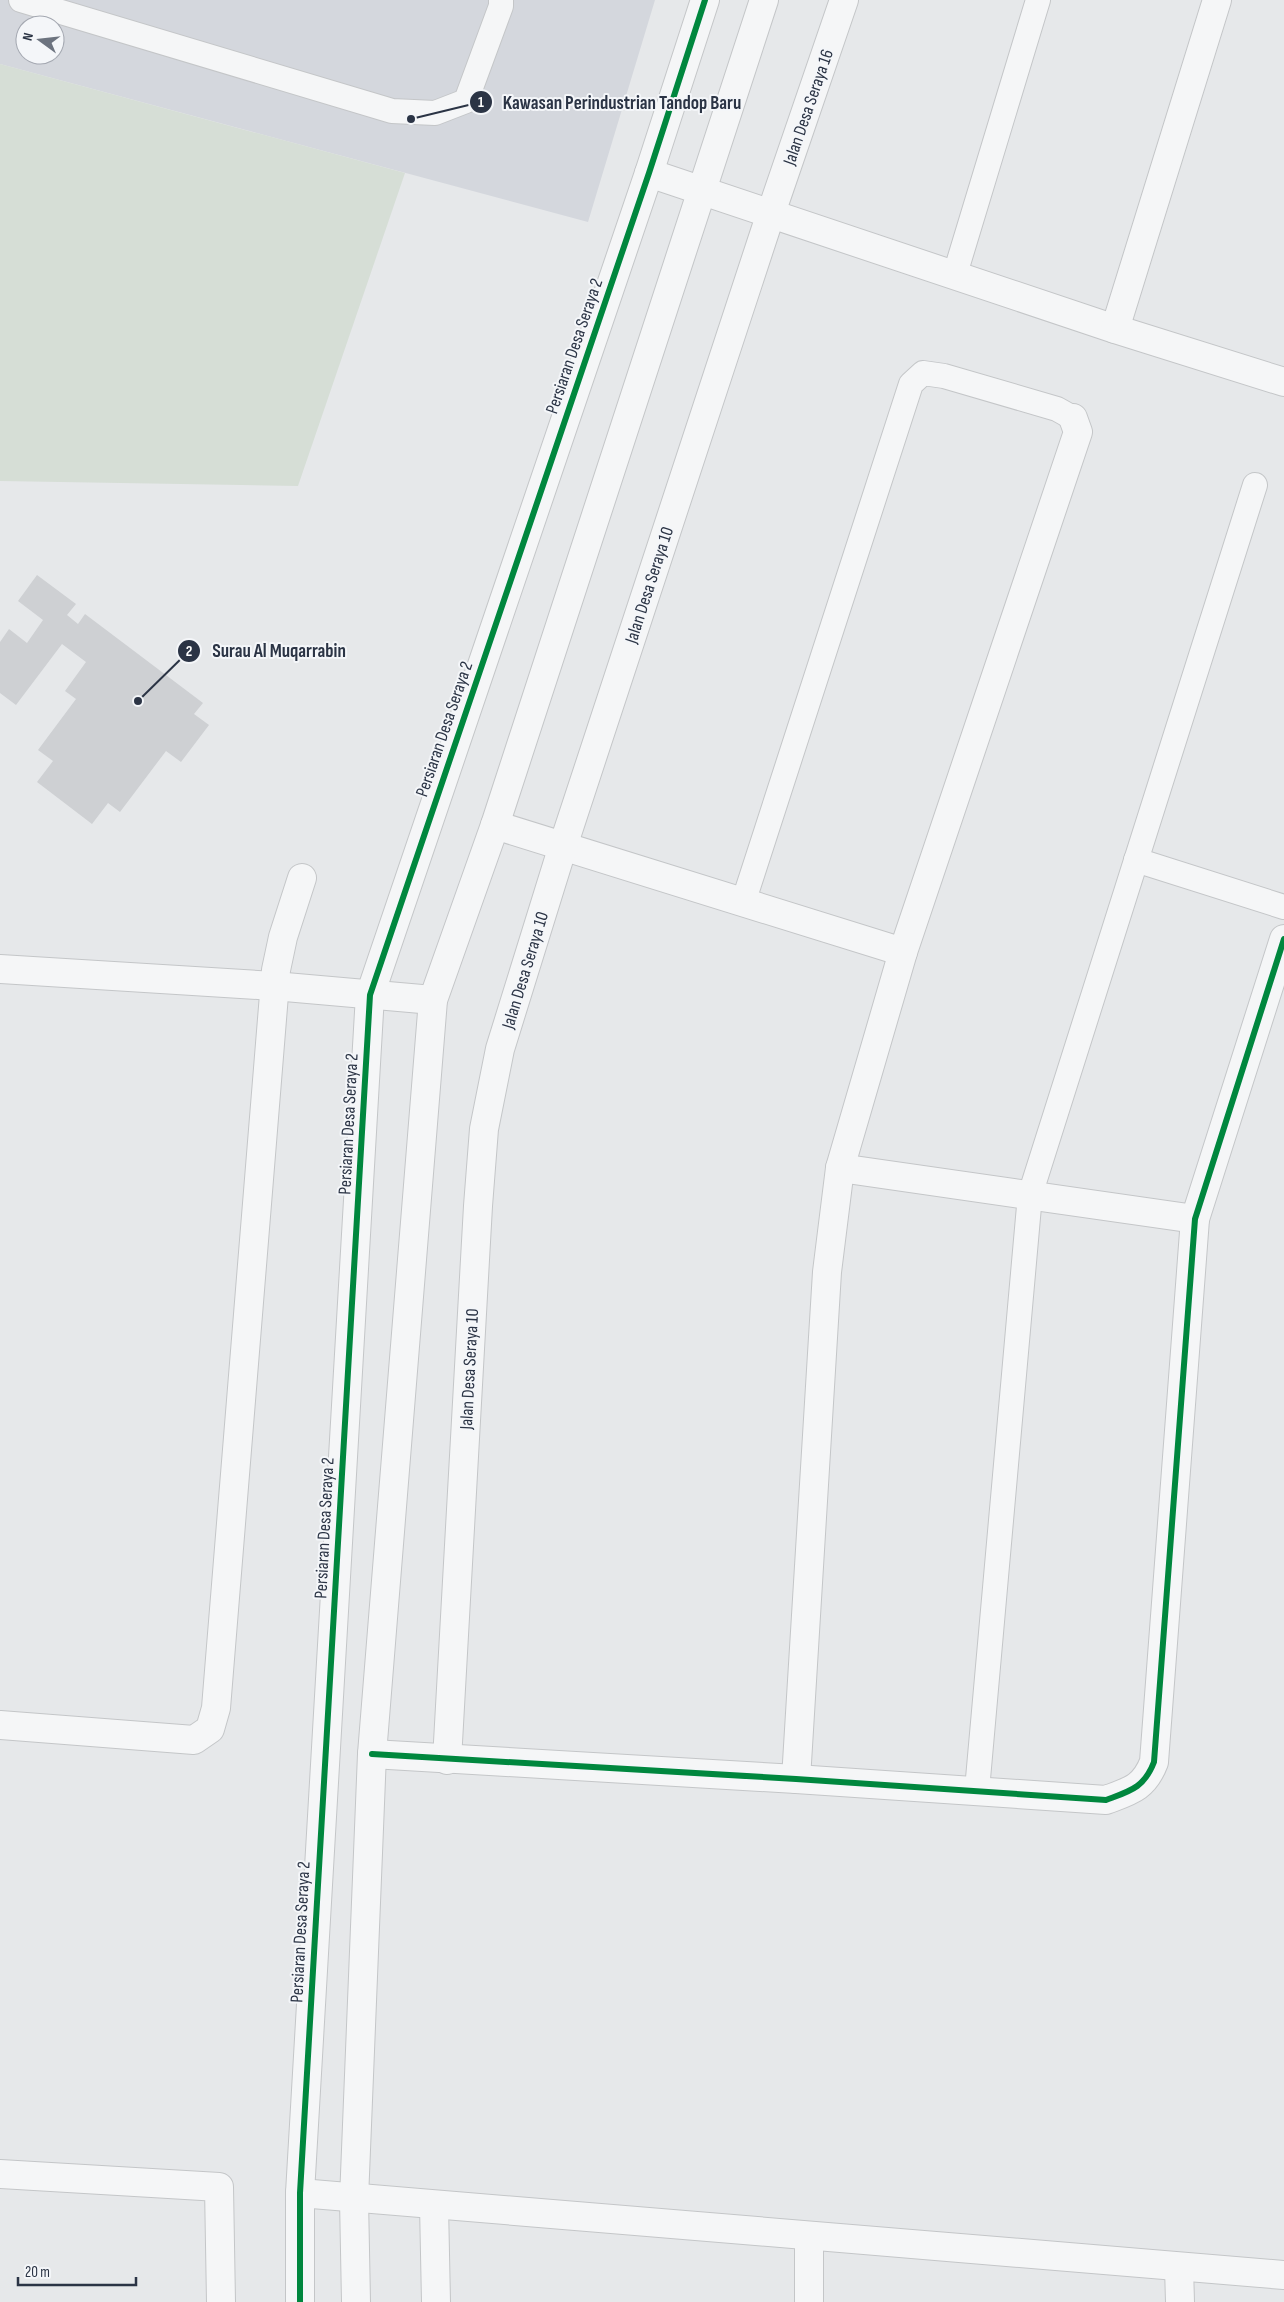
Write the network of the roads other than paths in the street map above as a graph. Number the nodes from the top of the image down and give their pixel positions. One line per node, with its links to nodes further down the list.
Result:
1 (21, 0): 2 (lane)
2 (501, 0)
3 (705, 0): 8 (street, Persiaran Desa Seraya 2)
4 (764, 0): 9 (street)
5 (844, 0): 10 (street, Jalan Desa Seraya 16)
6 (1038, 0): 11 (lane)
7 (1217, 0): 12 (street)
8 (649, 173): 9 (street); 26 (street, Persiaran Desa Seraya 2)
9 (701, 190): 10 (street); 16 (street)
10 (771, 213): 11 (street); 17 (street, Jalan Desa Seraya 10)
11 (954, 274): 12 (street)
12 (1115, 329): 13 (street)
13 (1284, 382)
14 (1073, 418): 20 (lane); 23 (street)
15 (1255, 484): 18 (lane)
16 (495, 825): 17 (street); 27 (street)
17 (563, 846): 20 (street); 33 (street, Jalan Desa Seraya 10)
18 (1136, 860): 21 (lane); 29 (lane)
19 (302, 878): 25 (street)
20 (743, 902): 23 (street)
21 (1284, 907)
22 (1284, 939): 30 (street)
23 (903, 952): 28 (street)
24 (0, 969): 25 (street)
25 (274, 986): 26 (street); 31 (street)
26 (370, 995): 27 (street); 37 (street, Persiaran Desa Seraya 2)
27 (433, 1000): 32 (street)
28 (840, 1168): 29 (street); 34 (street)
29 (1030, 1195): 30 (street); 35 (lane)
30 (1195, 1219): 35 (street)
31 (0, 1725)
32 (372, 1754): 33 (street); 38 (street)
33 (447, 1760): 34 (street)
34 (796, 1779): 35 (street)
35 (977, 1790)
36 (0, 2174): 43 (street)
37 (300, 2194): 38 (street); 44 (street, Persiaran Desa Seraya 2)
38 (354, 2199): 39 (street); 45 (street)
39 (434, 2206): 40 (street); 46 (street)
40 (808, 2236): 41 (street); 47 (street)
41 (1179, 2267): 42 (street); 48 (street)
42 (1284, 2276)
43 (221, 2302)
44 (300, 2302)
45 (356, 2302)
46 (436, 2302)
47 (809, 2302)
48 (1180, 2302)

